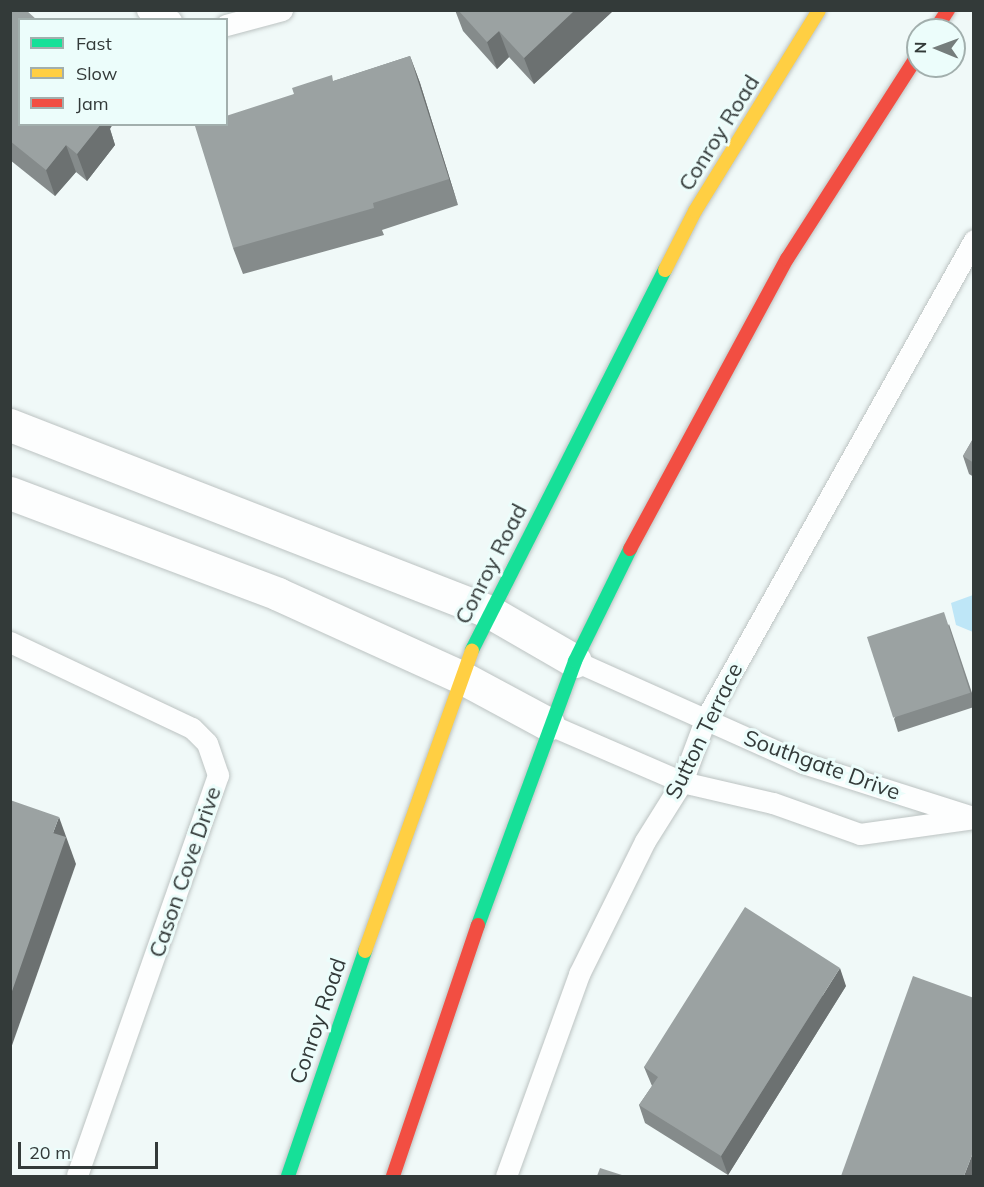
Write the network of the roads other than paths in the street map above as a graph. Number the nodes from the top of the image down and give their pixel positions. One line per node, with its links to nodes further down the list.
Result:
1 (147, 10): 4 (lane)
2 (282, 10): 5 (lane)
3 (819, 10): 10 (main road, Conroy Road)
4 (166, 18)
5 (228, 24)
6 (906, 74): 12 (main road)
7 (974, 240): 14 (lane, Sutton Terrace)
8 (10, 426): 10 (street)
9 (10, 493): 13 (street)
10 (490, 612): 12 (street); 13 (main road, Conroy Road)
11 (10, 642): 18 (lane, Cason Cove Drive)
12 (575, 661): 14 (lane, Southgate Drive); 15 (main road)
13 (459, 676): 15 (street); 19 (main road, Conroy Road)
14 (705, 720): 16 (lane, Sutton Terrace); 17 (lane, Southgate Drive)
15 (549, 724): 16 (lane, Southgate Drive); 20 (main road)
16 (682, 782): 17 (lane, Southgate Drive); 21 (lane, Sutton Terrace)
17 (974, 818)
18 (77, 1176)
19 (288, 1176)
20 (393, 1176)
21 (506, 1176)

